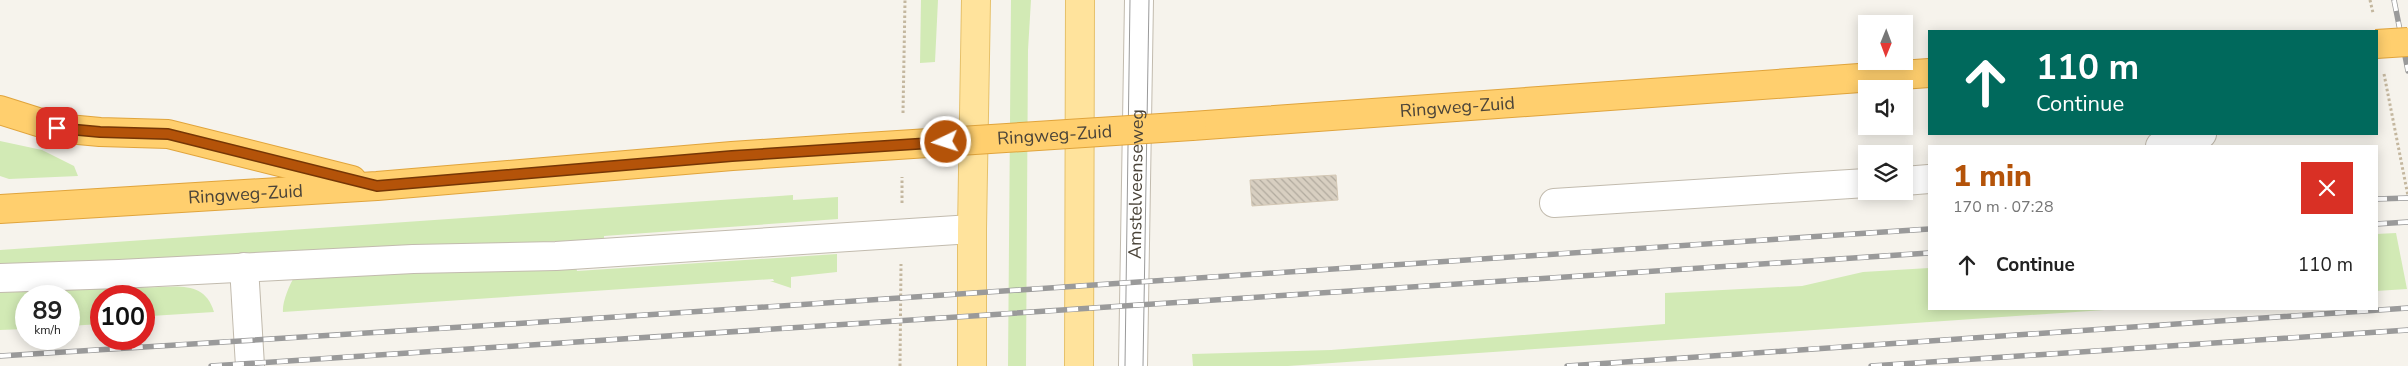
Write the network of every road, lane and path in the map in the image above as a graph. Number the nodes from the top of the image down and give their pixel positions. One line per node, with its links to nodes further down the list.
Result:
1 (905, 0): 9 (path)
2 (976, 0): 20 (main road)
3 (1080, 0): 25 (main road)
4 (1139, 0): 26 (lane, Amstelveenseweg)
5 (2408, 42): 6 (highway, bridge)
6 (2378, 44)
7 (2384, 71): 17 (path)
8 (1928, 73): 16 (highway, Ringweg-Zuid, bridge)
9 (903, 94)
10 (0, 110): 16 (highway)
11 (2198, 135): 12 (lane)
12 (2164, 145)
13 (1928, 179): 14 (lane)
14 (1913, 180)
15 (1858, 184): 18 (lane)
16 (377, 186): 19 (highway, Ringweg-Zuid)
17 (2408, 196)
18 (1554, 203)
19 (0, 210)
20 (972, 229): 21 (lane); 24 (main road)
21 (244, 267): 22 (lane); 23 (lane)
22 (0, 278)
23 (250, 366)
24 (972, 366)
25 (1079, 366)
26 (1133, 366)

